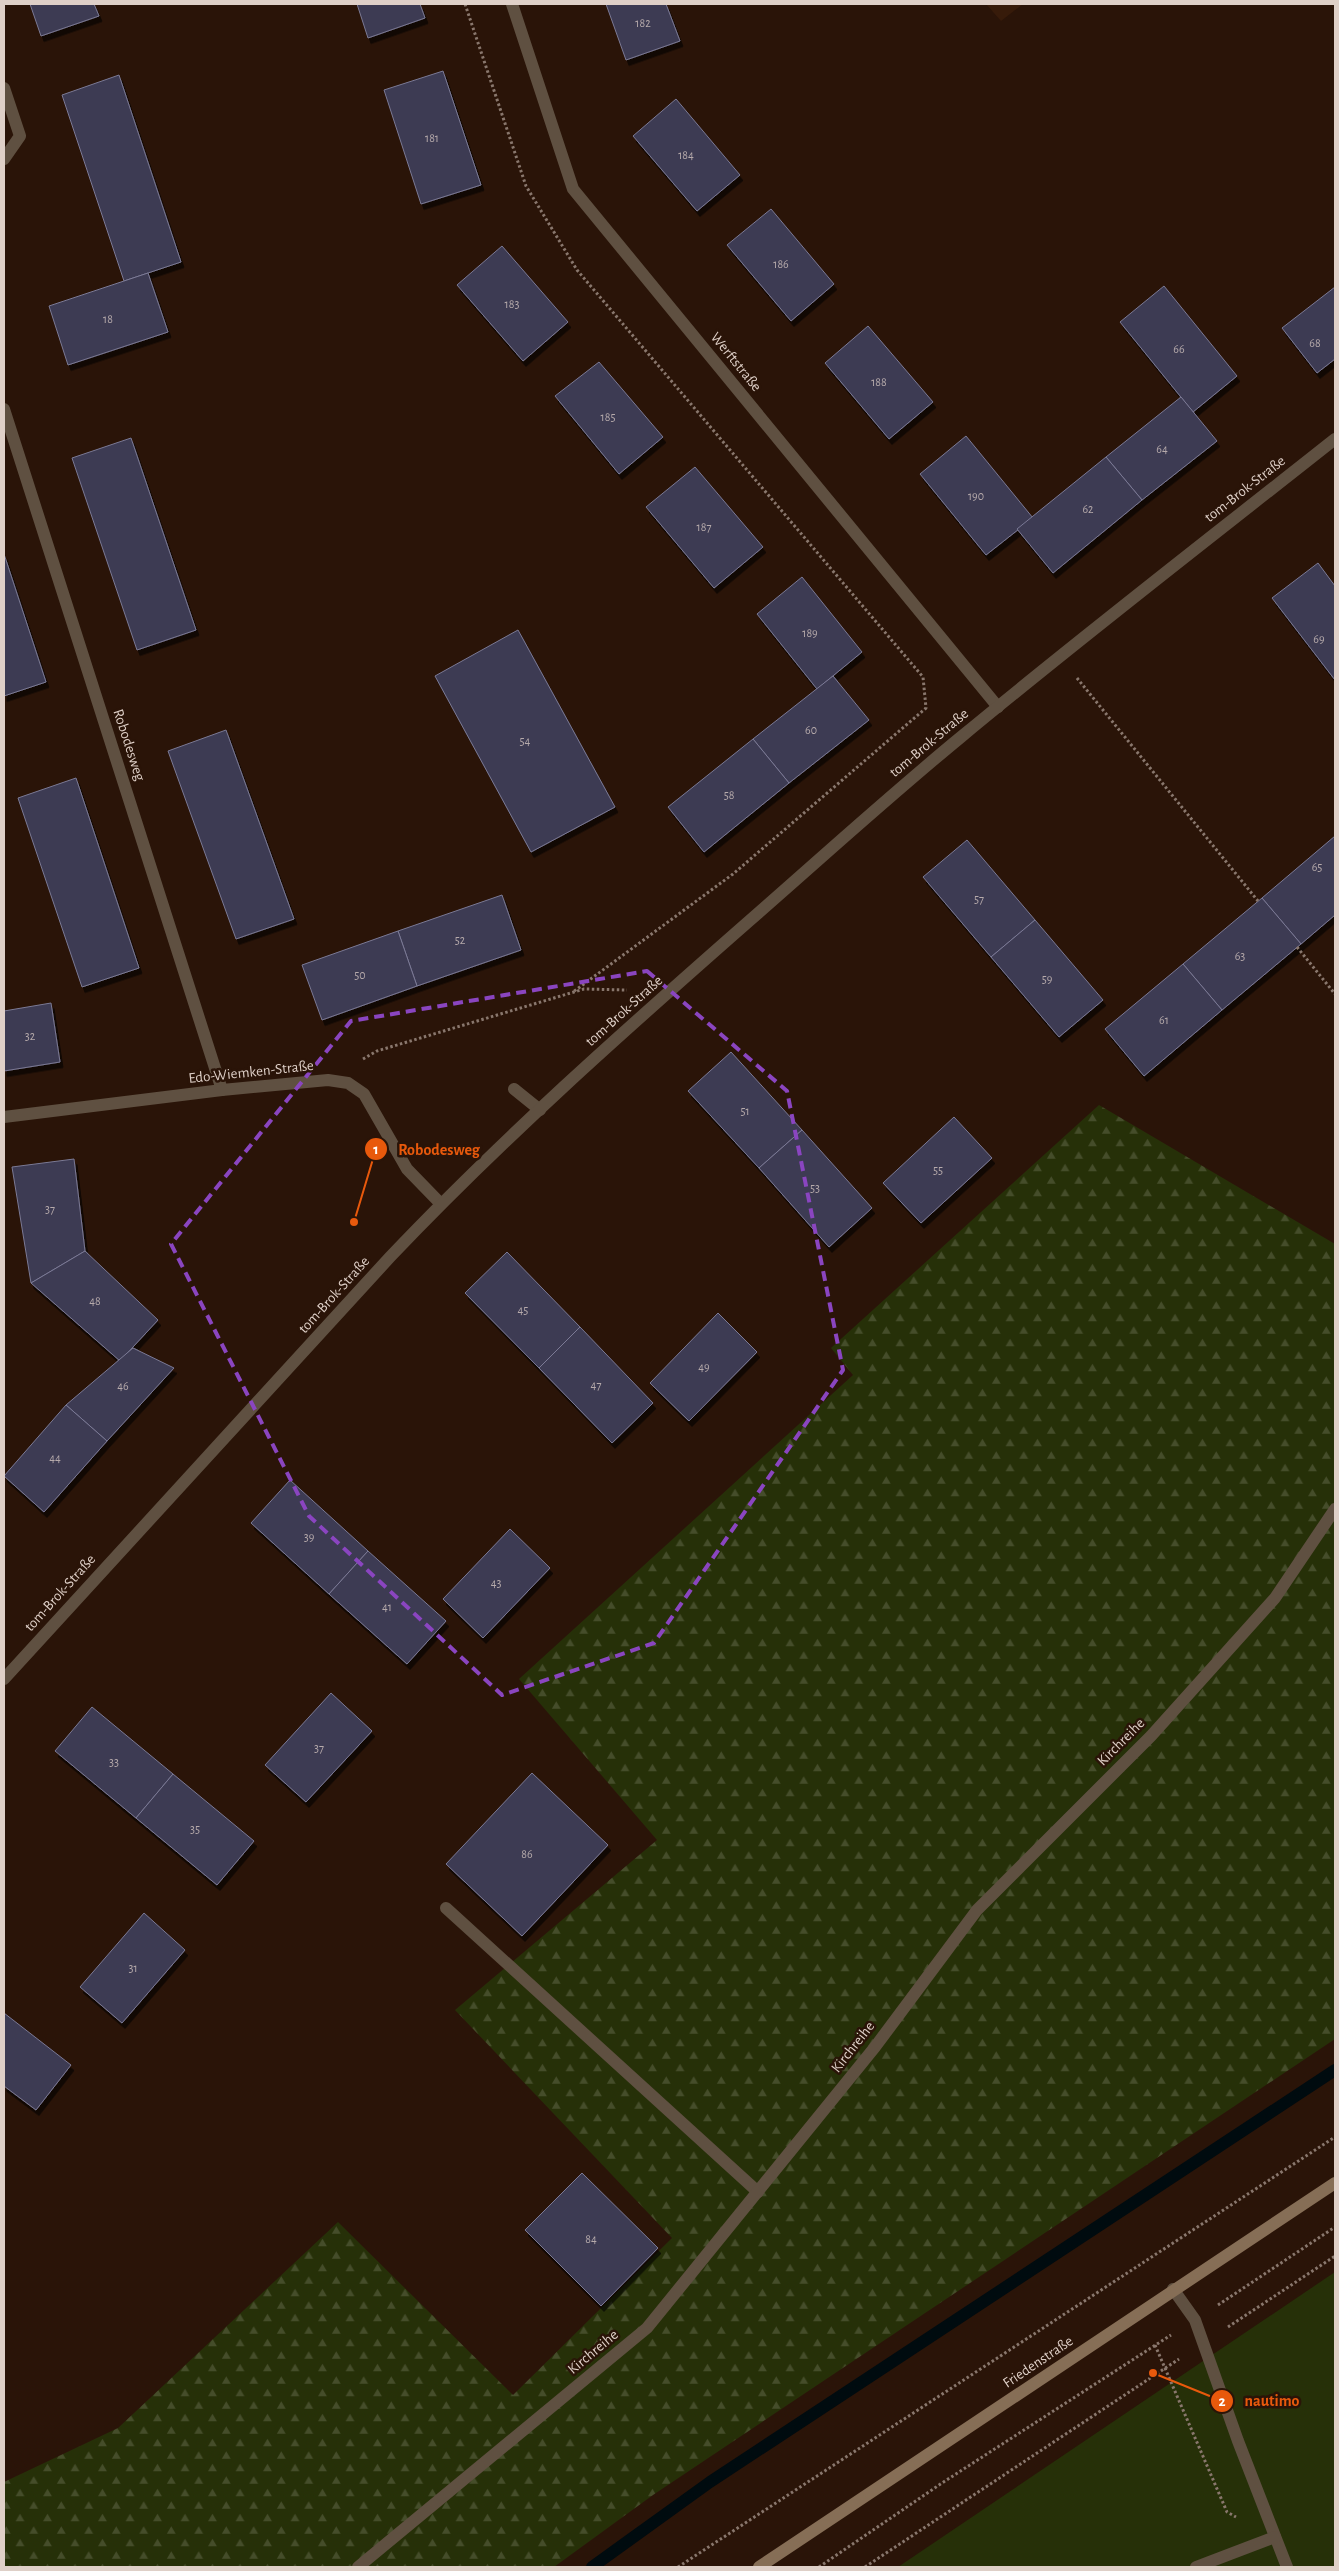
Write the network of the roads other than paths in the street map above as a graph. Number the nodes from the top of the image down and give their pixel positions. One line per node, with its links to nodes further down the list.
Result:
1 (512, 4): 6 (street, Werftstraße)
2 (4, 88): 3 (street)
3 (4, 159)
4 (4, 409): 8 (street, Robodesweg)
5 (1335, 440): 6 (street, tom-Brok-Straße)
6 (998, 707): 9 (street, tom-Brok-Straße)
7 (514, 1089): 9 (street)
8 (222, 1090): 10 (street, Edo-Wiemken-Straße); 11 (street, Edo-Wiemken-Straße)
9 (540, 1110): 11 (street, tom-Brok-Straße)
10 (4, 1117)
11 (441, 1204): 13 (street, tom-Brok-Straße)
12 (1335, 1509): 16 (street, Kirchreihe)
13 (4, 1679)
14 (446, 1908): 16 (street)
15 (1335, 2183): 17 (main road, Friedenstraße)
16 (758, 2192): 19 (street, Kirchreihe)
17 (1173, 2289): 18 (street); 20 (main road, Friedenstraße)
18 (1275, 2537): 21 (street); 22 (street)
19 (358, 2567)
20 (759, 2567)
21 (1196, 2567)
22 (1287, 2567)

